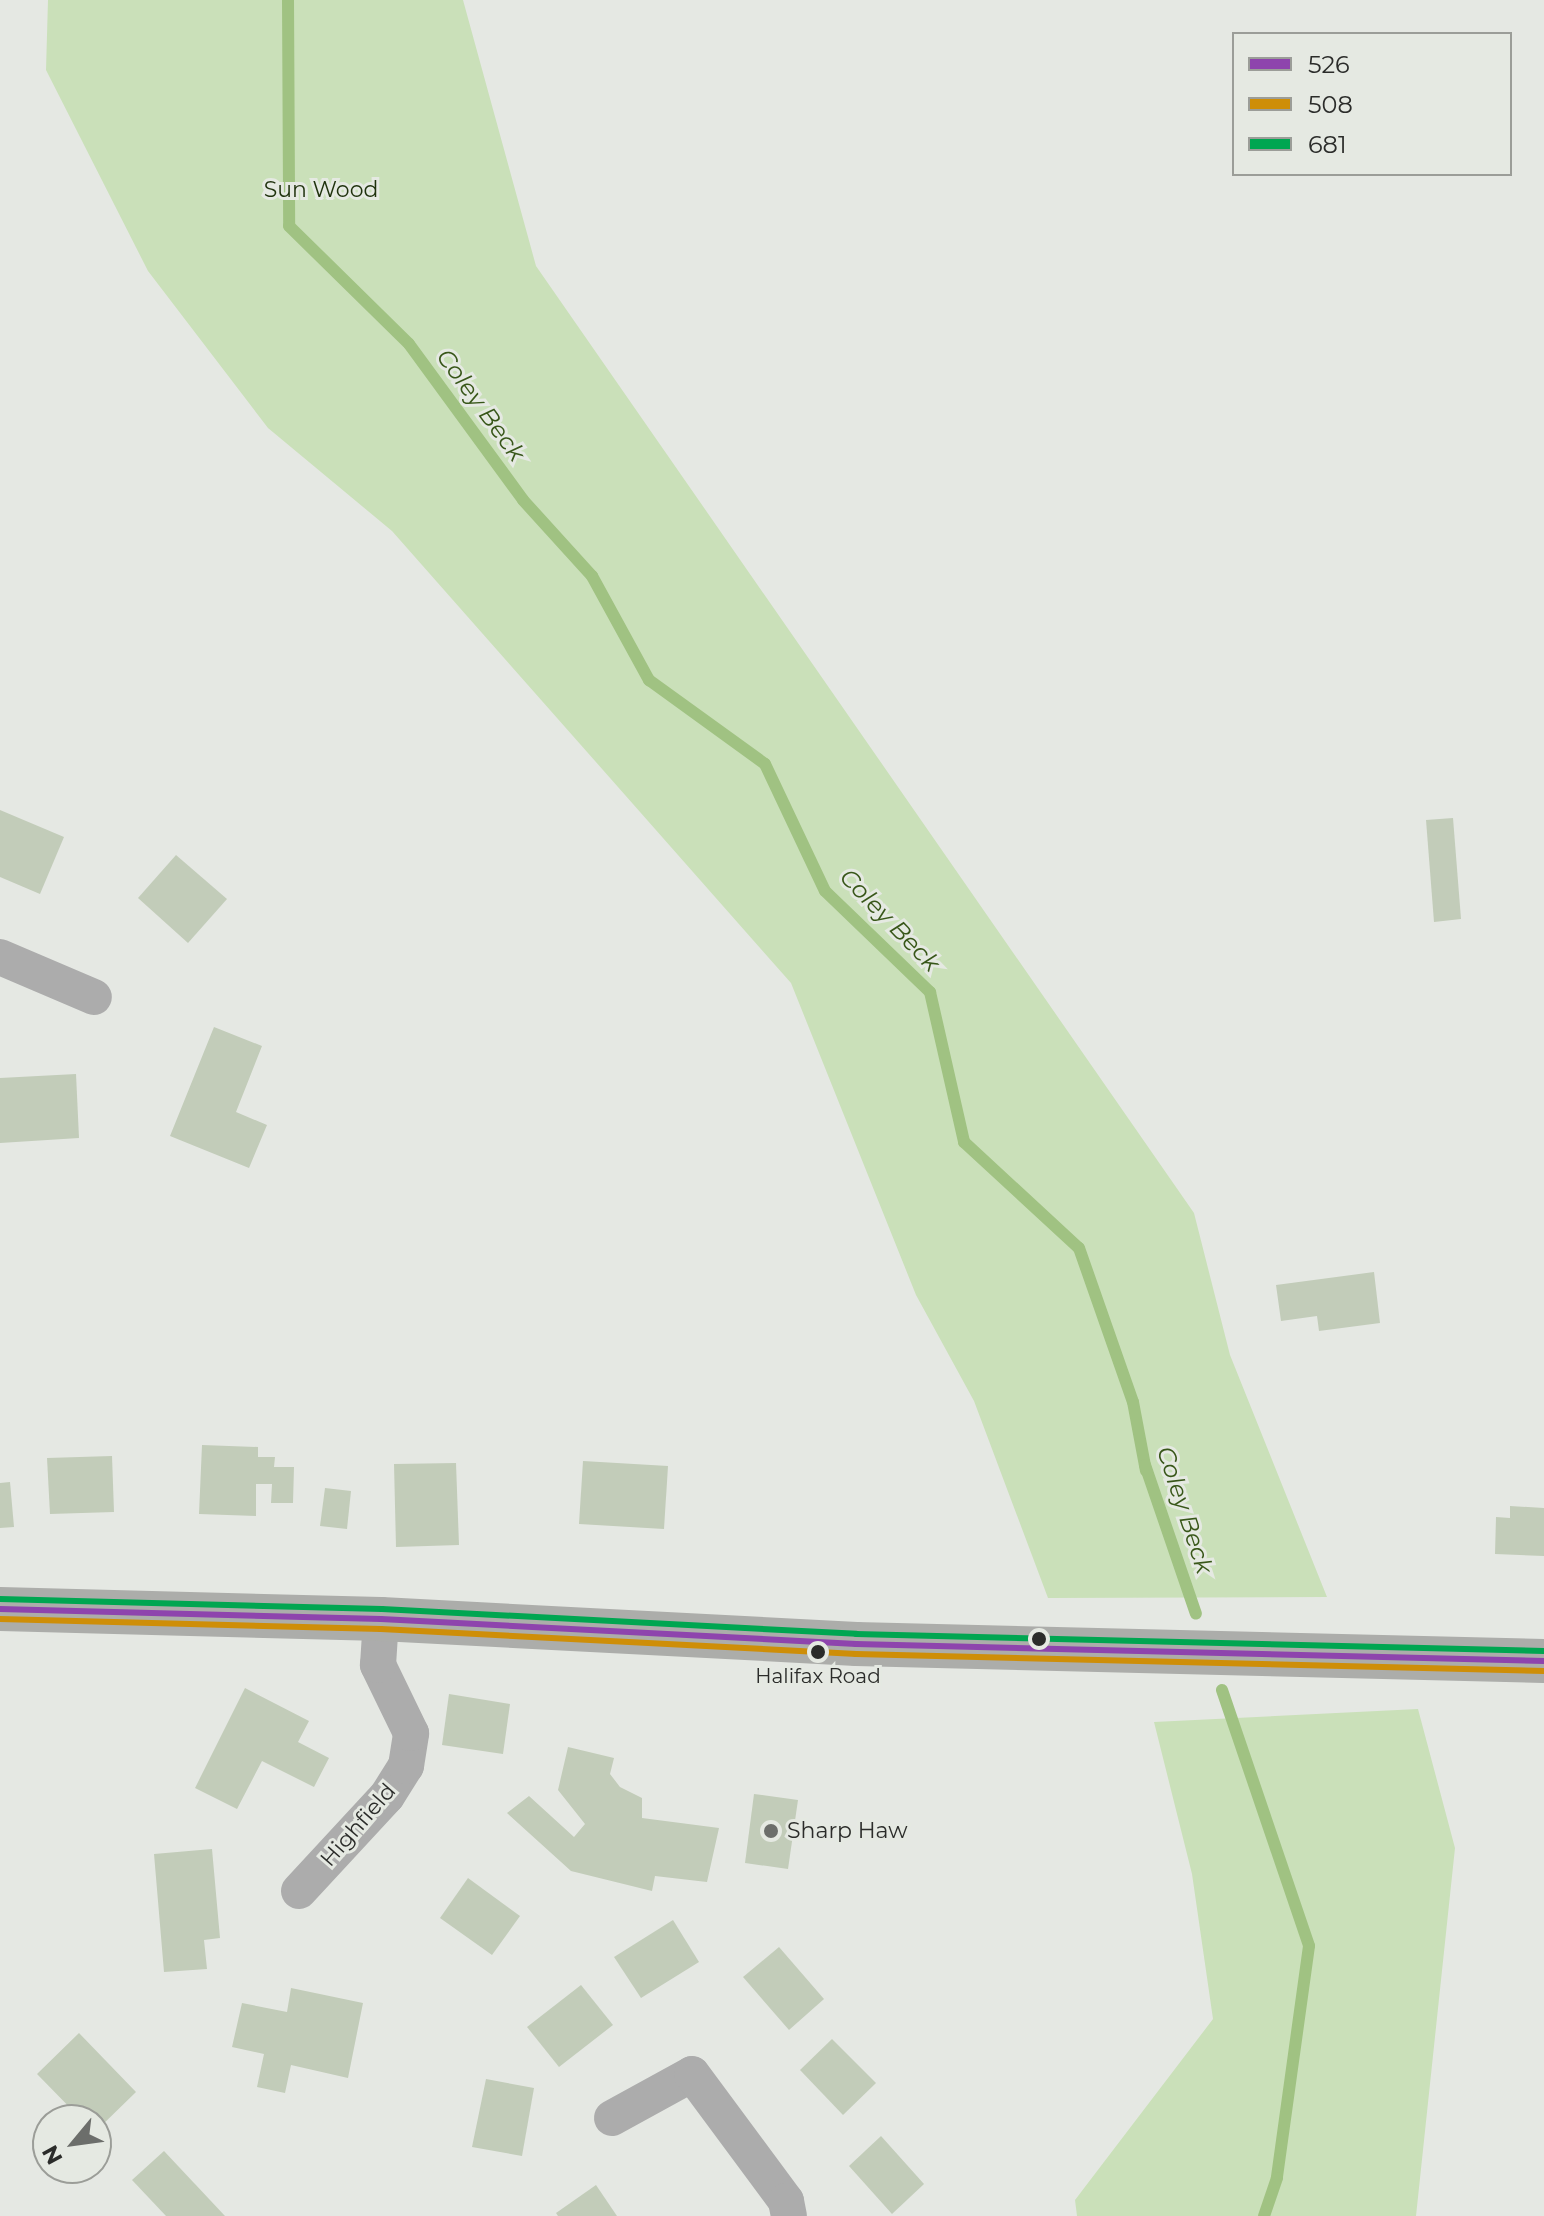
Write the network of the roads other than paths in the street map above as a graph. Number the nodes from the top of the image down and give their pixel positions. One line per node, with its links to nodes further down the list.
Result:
1 (0, 957): 2 (street)
2 (94, 997)
3 (0, 1609): 4 (highway)
4 (381, 1619): 5 (highway); 6 (street, Highfield)
5 (1544, 1661)
6 (299, 1891)
7 (612, 2118): 8 (street)
8 (789, 2216)

